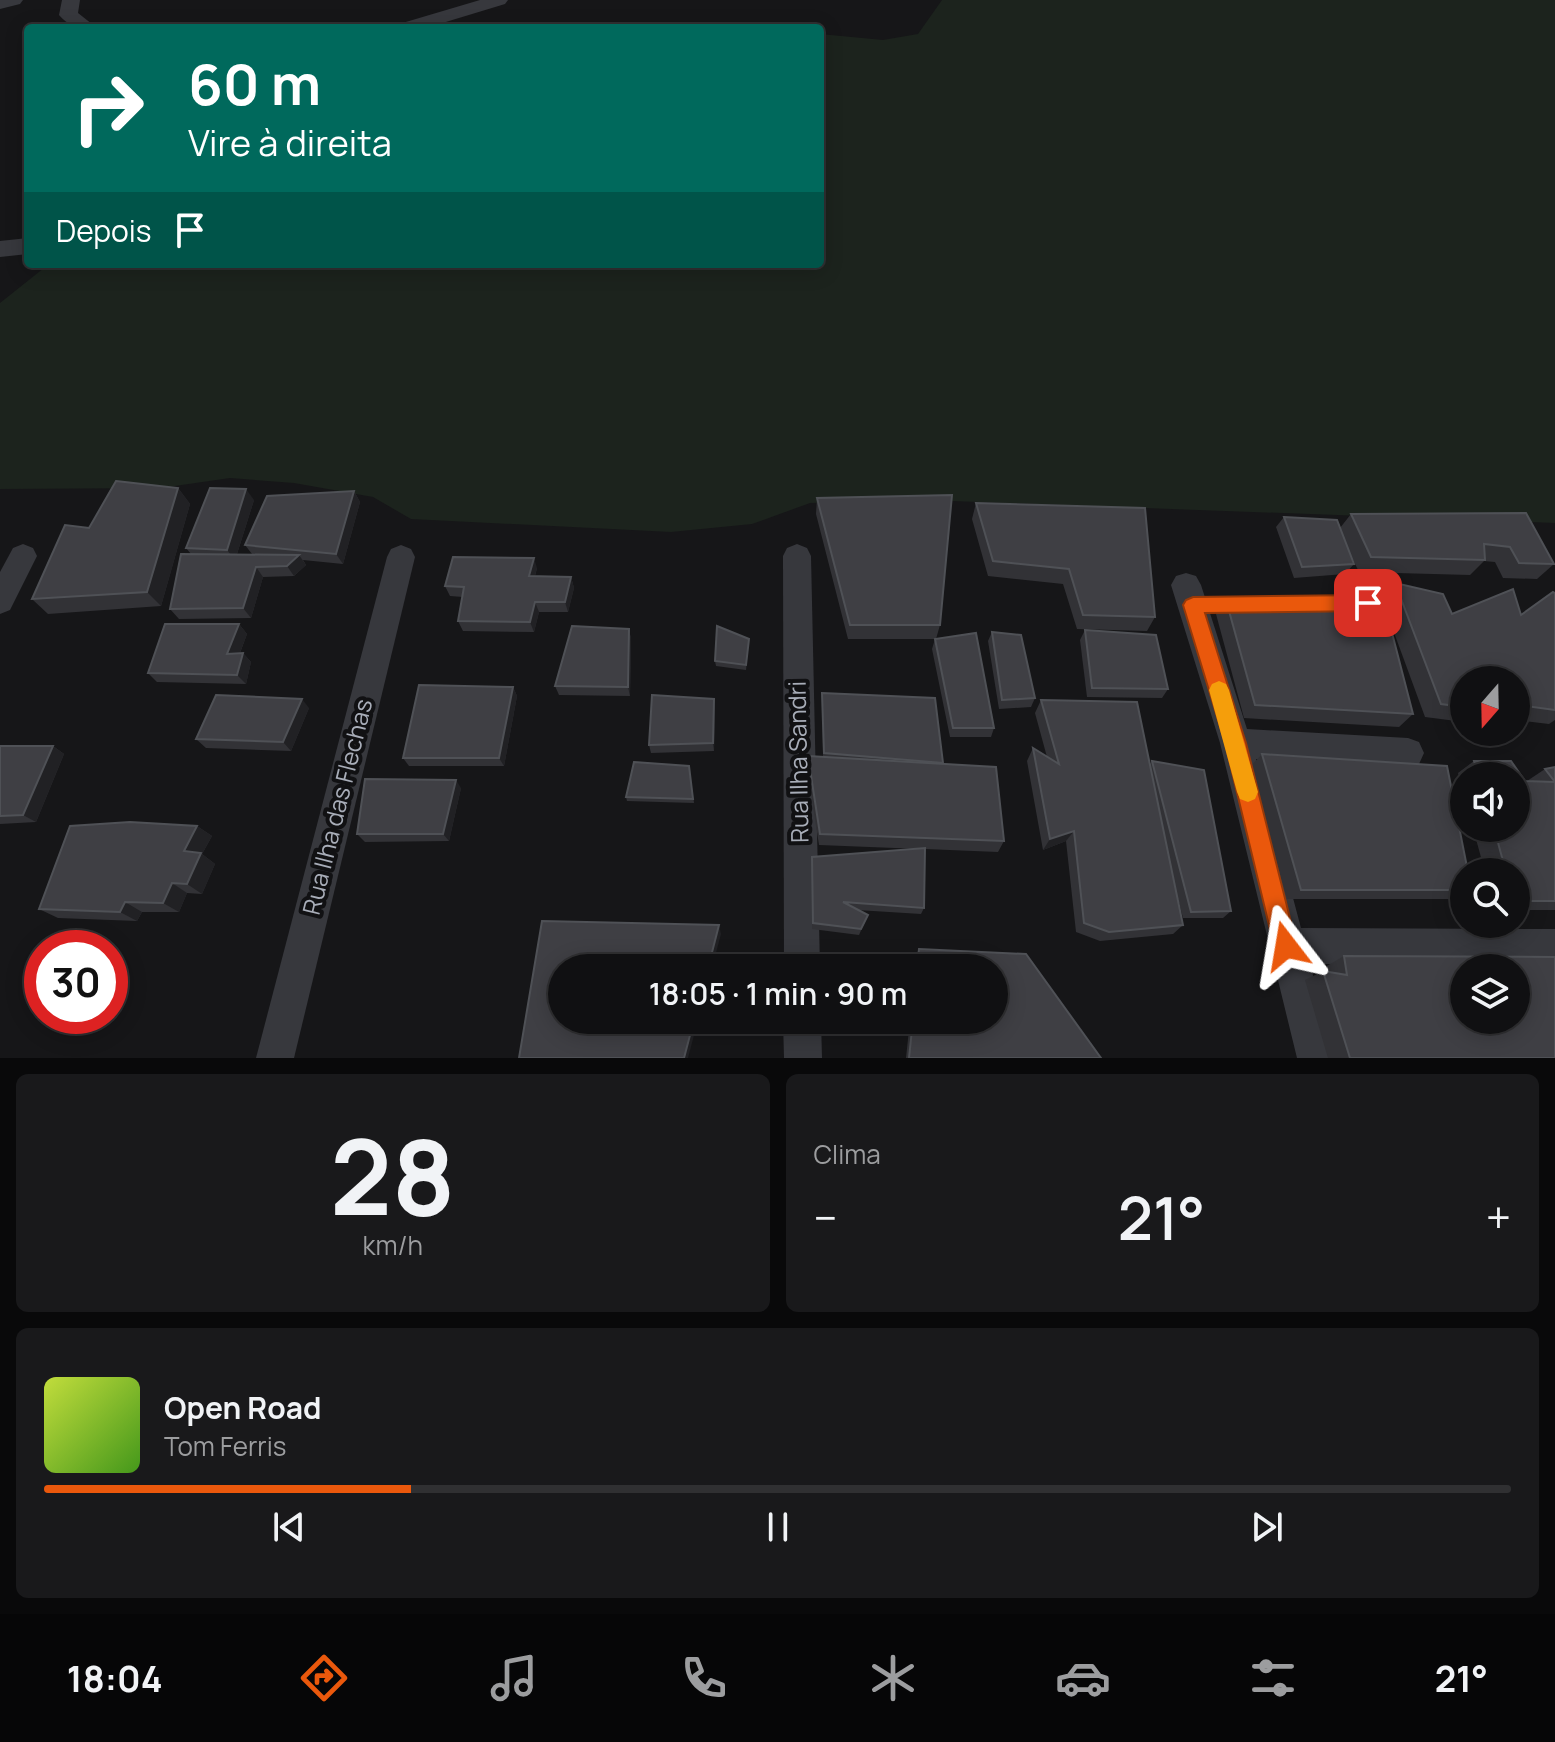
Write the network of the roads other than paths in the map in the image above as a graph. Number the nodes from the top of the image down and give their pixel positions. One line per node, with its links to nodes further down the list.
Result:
1 (14, 0): 4 (street)
2 (71, 0): 5 (street)
3 (499, 0): 6 (street)
4 (0, 4)
5 (82, 24)
6 (419, 24)
7 (24, 246): 8 (street)
8 (0, 249)
9 (23, 556): 13 (street)
10 (797, 556): 18 (street, Rua Ilha Sandri)
11 (401, 557): 20 (street, Rua Ilha das Flechas)
12 (1201, 598): 14 (street)
13 (0, 601)
14 (1236, 743): 15 (street); 16 (street)
15 (1408, 753)
16 (1286, 946): 17 (street); 22 (street)
17 (1555, 947)
18 (802, 954)
19 (802, 1034): 21 (street)
20 (275, 1058)
21 (803, 1058)
22 (1316, 1058)

